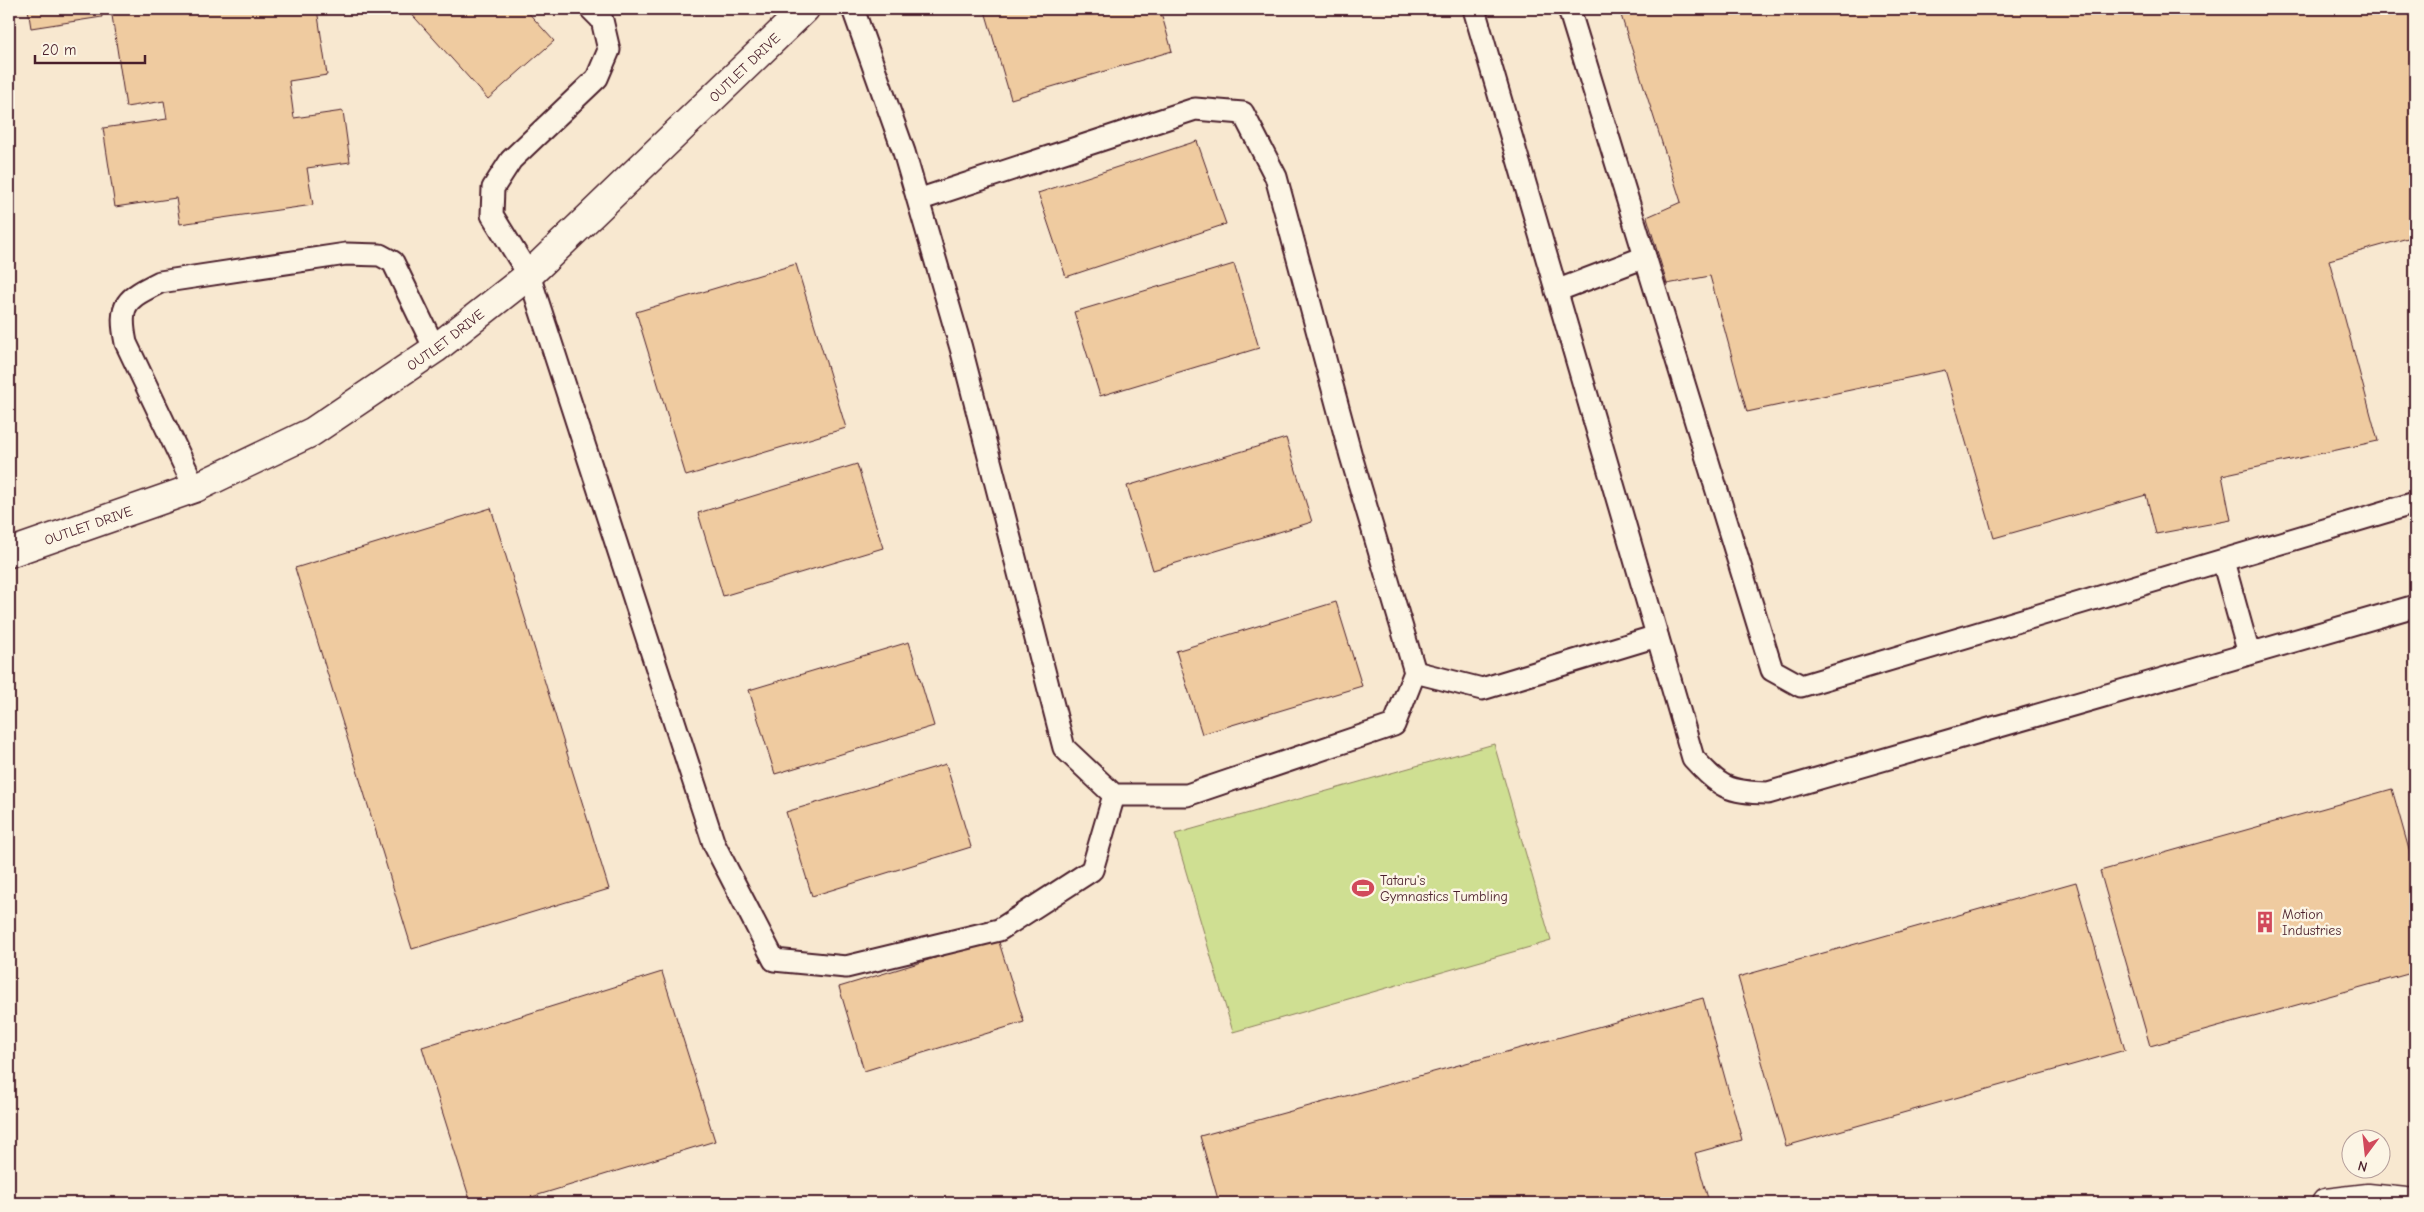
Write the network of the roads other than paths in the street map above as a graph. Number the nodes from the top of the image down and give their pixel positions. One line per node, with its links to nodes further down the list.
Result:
1 (591, 9): 8 (lane)
2 (805, 9): 8 (street, OUTLET DRIVE)
3 (853, 9): 6 (lane)
4 (1474, 9): 9 (lane)
5 (1569, 9): 7 (lane)
6 (918, 200): 18 (lane); 19 (lane)
7 (1645, 257): 9 (lane); 14 (lane)
8 (529, 275): 10 (street, OUTLET DRIVE); 19 (lane)
9 (1556, 291): 16 (lane)
10 (435, 349): 11 (street, OUTLET DRIVE); 11 (lane)
11 (195, 488): 13 (street, OUTLET DRIVE)
12 (2415, 503): 14 (lane)
13 (9, 552)
14 (2222, 561): 17 (lane)
15 (2415, 606): 17 (lane)
16 (1656, 636): 17 (lane); 18 (lane)
17 (2249, 654)
18 (1415, 672): 19 (lane)
19 (1114, 795)
20 (2326, 1203): 21 (street)
21 (2415, 1203)

